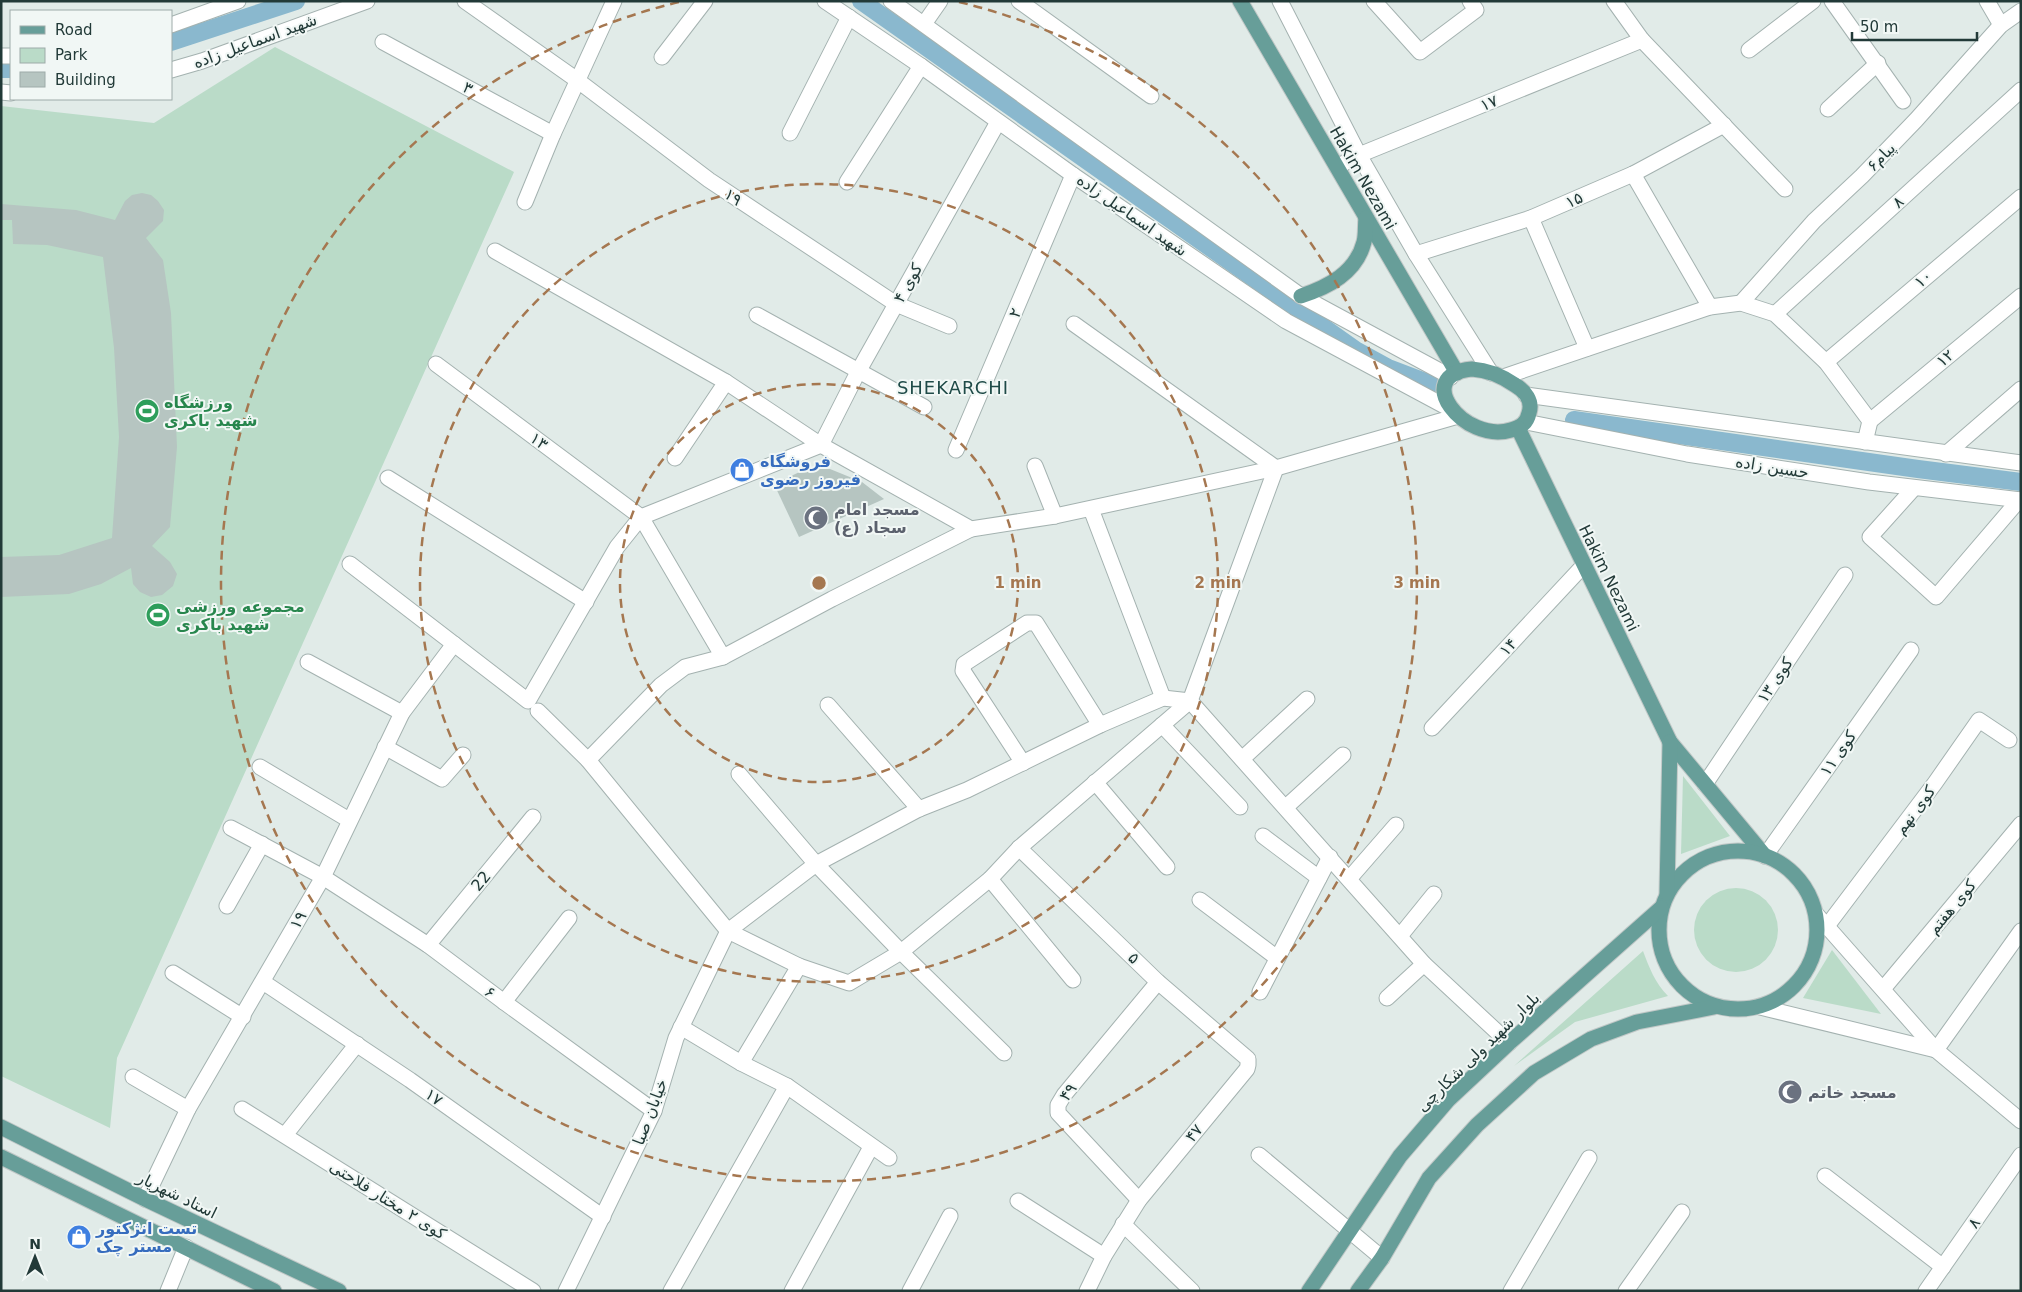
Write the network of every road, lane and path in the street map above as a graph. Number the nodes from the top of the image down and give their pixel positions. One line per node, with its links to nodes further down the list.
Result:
1 (238, 1): 21 (street)
2 (367, 1): 29 (street, شهید اسماعیل زاده)
3 (465, 1): 30 (street, ۱۹)
4 (614, 1): 30 (street)
5 (705, 1): 26 (street)
6 (825, 1): 19 (street, شهید اسماعیل زاده)
7 (891, 1): 20 (street, شهید اسماعیل زاده)
8 (940, 1): 20 (street)
9 (1019, 1): 32 (street)
10 (1240, 1): 40 (main road, Hakim Nezami)
11 (1280, 1): 39 (street)
12 (1374, 1): 17 (street)
13 (1614, 1): 23 (street)
14 (1813, 1): 25 (street)
15 (1832, 1): 27 (street)
16 (1987, 1): 22 (street)
17 (1473, 6)
18 (2021, 11): 22 (street, ۶پیام)
19 (849, 17): 28 (street, شهید اسماعیل زاده); 37 (street)
20 (924, 24): 51 (street, شهید اسماعیل زاده)
21 (172, 25)
22 (2001, 25): 53 (street, ۶پیام)
23 (1642, 40): 36 (street); 39 (street, ۱۷)
24 (383, 42): 38 (street, ۳)
25 (1749, 50)
26 (662, 57)
27 (1878, 63): 33 (street); 34 (street)
28 (921, 66): 35 (street, شهید اسماعیل زاده); 43 (street)
29 (172, 70)
30 (577, 80): 38 (street); 54 (street, ۱۹)
31 (2021, 90): 56 (street, ۸)
32 (1151, 96)
33 (1904, 101)
34 (1828, 109)
35 (998, 122): 42 (street, شهید اسماعیل زاده); 54 (street, کوی ۴)
36 (1724, 125): 41 (street, ۱۵); 44 (street)
37 (790, 133)
38 (553, 134): 46 (street)
39 (1360, 155): 40 (street, ۱۷); 50 (street)
40 (1336, 167): 47 (main road, Hakim Nezami)
41 (1633, 174): 48 (street, ۱۵); 55 (street)
42 (1073, 175): 70 (street, شهید اسماعیل زاده); 75 (street, ۲)
43 (847, 182)
44 (1785, 189)
45 (2021, 197): 61 (street, ۱۰)
46 (525, 202)
47 (1366, 218): 51 (main road); 64 (main road, Hakim Nezami)
48 (1531, 218): 50 (street, ۱۵); 60 (street)
49 (495, 251): 66 (street)
50 (1416, 254): 65 (street)
51 (1301, 296): 64 (street, شهید اسماعیل زاده)
52 (2021, 296): 71 (street, ۱۲)
53 (1741, 303): 55 (street); 56 (street)
54 (896, 304): 59 (street, ۱۹); 63 (street, کوی ۴)
55 (1710, 308): 60 (street)
56 (1775, 314): 61 (street)
57 (757, 315): 63 (street)
58 (1074, 324): 80 (street)
59 (949, 326)
60 (1587, 348): 65 (street)
61 (1826, 362): 71 (street)
62 (436, 364): 86 (street, ۱۳)
63 (858, 372): 69 (street); 74 (street, کوی ۴)
64 (1454, 375): 65 (main road); 70 (main road)
65 (1497, 375): 68 (main road)
66 (726, 382): 74 (street); 77 (street)
67 (2021, 389): 76 (street)
68 (1526, 395): 72 (main road); 73 (street)
69 (924, 406)
70 (1455, 413): 72 (main road); 80 (street)
71 (1870, 421): 73 (street)
72 (1522, 425): 82 (street, حسین زاده); 89 (main road, Hakim Nezami)
73 (1865, 442): 76 (street)
74 (821, 445): 86 (street); 87 (street)
75 (956, 450)
76 (1946, 454): 78 (street)
77 (675, 458)
78 (2021, 463)
79 (1035, 466): 85 (street)
80 (1276, 468): 84 (street); 98 (street)
81 (388, 478): 91 (street)
82 (1914, 488): 83 (street, حسین زاده); 83 (street)
83 (2020, 500)
84 (1091, 509): 85 (street); 96 (street)
85 (1055, 516): 87 (street)
86 (641, 517): 91 (street); 94 (street)
87 (971, 529): 94 (street)
88 (350, 564): 92 (street)
89 (1584, 565): 104 (street, ۱۴); 106 (main road, Hakim Nezami)
90 (1845, 575): 116 (street, کوی ۱۳)
91 (586, 602): 92 (street)
92 (454, 644): 101 (street, ۱۹)
93 (1911, 650): 128 (street, کوی ۱۱)
94 (723, 657): 111 (street)
95 (308, 662): 101 (street)
96 (1163, 698): 98 (street); 102 (street)
97 (1307, 699): 110 (street)
98 (1190, 701): 103 (street); 110 (street)
99 (828, 705): 119 (street)
100 (538, 711): 111 (street)
101 (402, 713): 107 (street, ۱۹)
102 (1100, 725): 112 (street); 112 (street)
103 (1162, 725): 115 (street); 117 (street)
104 (1432, 728)
105 (2009, 740): 143 (street, کوی نهم)
106 (1670, 742): 116 (main road, Hakim Nezami); 136 (main road, Hakim Nezami)
107 (385, 747): 108 (street); 121 (street, ۱۹)
108 (463, 754)
109 (1343, 755): 118 (street)
110 (1242, 759): 118 (street)
111 (588, 760): 144 (street)
112 (1023, 763): 119 (street)
113 (260, 767): 121 (street)
114 (739, 774): 130 (street)
115 (1095, 782): 127 (street); 131 (street)
116 (1705, 784): 128 (main road, Hakim Nezami)
117 (1240, 807)
118 (1286, 807): 129 (street)
119 (919, 809): 130 (street)
120 (533, 817): 147 (street, 22)
121 (349, 820): 132 (street, ۱۹)
122 (2021, 824): 156 (street, کوی هفتم)
123 (1396, 825): 135 (street)
124 (231, 828): 126 (street, ۶)
125 (1262, 836): 134 (street)
126 (262, 844): 132 (street, ۶); 139 (street)
127 (1019, 848): 133 (street); 155 (street, ۵)
128 (1765, 856): 136 (main road); 141 (main road)
129 (1330, 858): 134 (street); 135 (street)
130 (816, 864): 144 (street); 148 (street)
131 (1167, 867)
132 (323, 877): 147 (street, ۶); 154 (street, ۱۹)
133 (990, 878): 148 (street); 153 (street)
134 (1319, 878): 149 (street)
135 (1349, 879): 146 (street)
136 (1667, 893): 140 (main road)
137 (1434, 894): 146 (street)
138 (1200, 900): 149 (street)
139 (227, 906)
140 (1661, 908): 160 (main road); 164 (main road, بلوار شهید ولی شکارچی)
141 (1816, 914): 143 (street); 161 (main road)
142 (569, 918): 159 (street)
143 (1827, 926): 156 (street)
144 (728, 931): 151 (street); 163 (street, خیابان صبا)
145 (2021, 931): 166 (street)
146 (1400, 936): 150 (street)
147 (428, 945): 159 (street, ۶)
148 (901, 952): 151 (street); 167 (street)
149 (1277, 958): 157 (street)
150 (1424, 964): 158 (street); 164 (street)
151 (799, 966): 168 (street)
152 (174, 973): 162 (street)
153 (1073, 980)
154 (263, 982): 162 (street, ۱۹); 165 (street, ۱۷)
155 (1158, 982): 169 (street, ۵); 186 (street, ۴۹)
156 (1883, 990): 166 (street)
157 (1260, 992)
158 (1387, 998)
159 (504, 1002): 174 (street, ۶)
160 (1714, 1007): 161 (main road); 195 (main road)
161 (1760, 1007): 166 (street)
162 (243, 1016): 172 (street, ۱۹)
163 (681, 1027): 168 (street); 174 (street, خیابان صبا)
164 (1508, 1043): 192 (main road, بلوار شهید ولی شکارچی)
165 (357, 1044): 177 (street); 190 (street, ۱۷)
166 (1936, 1050): 175 (street)
167 (1004, 1053)
168 (742, 1063): 171 (street)
169 (1248, 1065): 186 (street, ۴۷)
170 (133, 1077): 172 (street)
171 (787, 1086): 178 (street); 202 (street)
172 (188, 1109): 185 (street, ۱۹)
173 (242, 1109): 177 (street, کوی ۲ مختار فلاحتی)
174 (654, 1111): 190 (street, خیابان صبا)
175 (2021, 1121)
176 (1, 1127): 185 (main road, استاد شهریار)
177 (285, 1135): 200 (street, کوی ۲ مختار فلاحتی)
178 (870, 1147): 182 (street); 203 (street)
179 (1260, 1155): 192 (street)
180 (2021, 1155): 196 (street, ۸)
181 (1, 1157): 193 (main road)
182 (889, 1158)
183 (1589, 1158): 209 (street)
184 (1825, 1176): 196 (street)
185 (145, 1199): 199 (main road, استاد شهریار)
186 (1139, 1200): 191 (street, ۴۷)
187 (1018, 1201): 194 (street)
188 (1682, 1212): 210 (street)
189 (950, 1216): 204 (street)
190 (603, 1217): 201 (street, خیابان صبا)
191 (1123, 1224): 194 (street, ۴۷); 206 (street)
192 (1349, 1231): 195 (street); 207 (main road, بلوار شهید ولی شکارچی)
193 (186, 1247): 197 (street); 198 (main road)
194 (1104, 1256): 205 (street, ۴۷)
195 (1382, 1258): 208 (main road)
196 (1943, 1267): 211 (street, ۸)
197 (168, 1291)
198 (274, 1291)
199 (339, 1291)
200 (533, 1291)
201 (566, 1291)
202 (671, 1291)
203 (792, 1291)
204 (910, 1291)
205 (1086, 1291)
206 (1192, 1291)
207 (1309, 1291)
208 (1358, 1291)
209 (1511, 1291)
210 (1626, 1291)
211 (1926, 1291)

